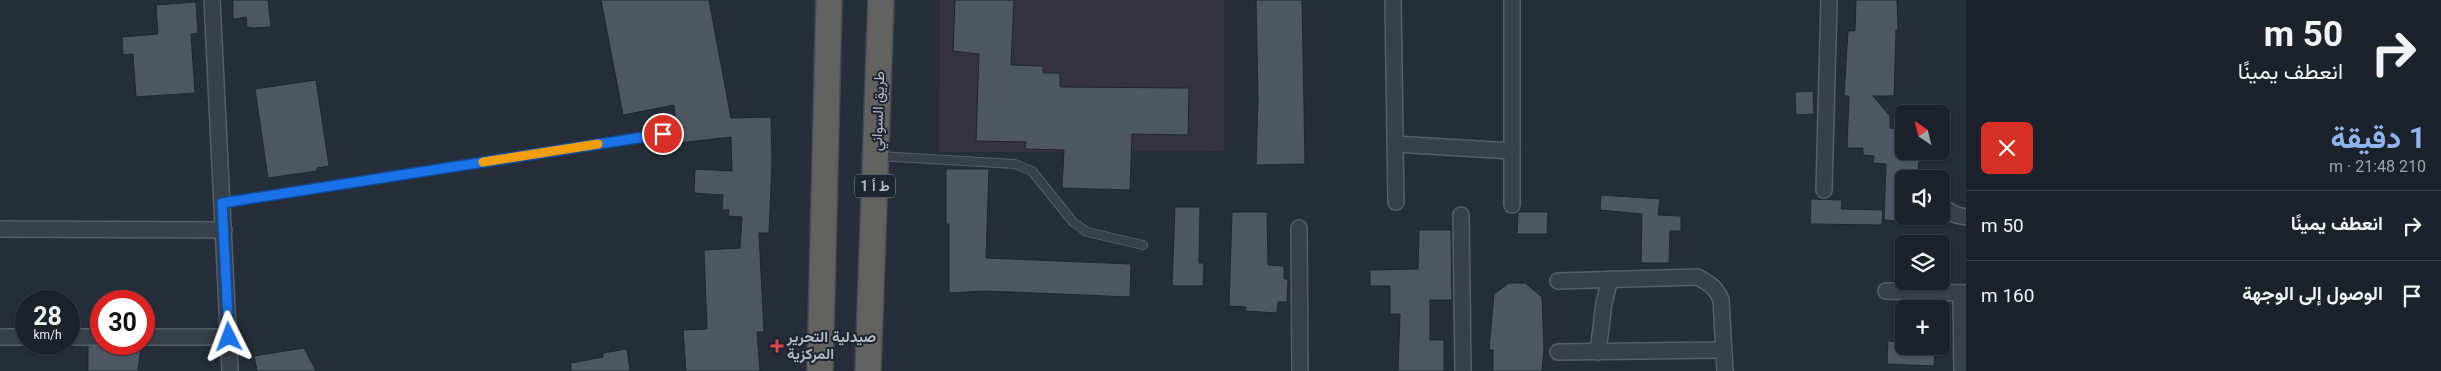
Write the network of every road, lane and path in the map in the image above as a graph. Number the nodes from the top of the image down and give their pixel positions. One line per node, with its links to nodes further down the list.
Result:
1 (212, 0): 13 (street)
2 (830, 0): 34 (highway)
3 (881, 0): 10 (highway, طريق السواني / ط أ 1)
4 (1393, 0): 8 (street)
5 (1512, 0): 9 (street)
6 (1829, 0): 11 (street)
7 (663, 134): 13 (lane)
8 (1395, 144): 9 (street); 12 (street)
9 (1512, 151): 14 (street)
10 (876, 156): 21 (lane); 35 (highway, طريق السواني / ط أ 1)
11 (1824, 190)
12 (1396, 202)
13 (222, 203): 20 (street)
14 (1512, 205)
15 (1950, 211): 17 (street)
16 (1461, 216): 37 (street)
17 (1966, 217)
18 (1299, 228): 36 (street)
19 (0, 229): 20 (street)
20 (224, 230): 29 (street)
21 (1144, 245)
22 (1610, 279): 23 (street); 30 (street); 32 (street)
23 (1558, 280)
24 (1886, 291): 25 (street)
25 (1963, 293): 39 (street)
26 (0, 337): 27 (street)
27 (15, 337)
28 (155, 337): 29 (street)
29 (229, 337): 33 (street)
30 (1723, 350): 32 (street); 38 (street)
31 (1558, 352): 32 (street)
32 (1598, 352)
33 (230, 371)
34 (820, 371)
35 (868, 371)
36 (1300, 371)
37 (1463, 371)
38 (1725, 371)
39 (1962, 371)

